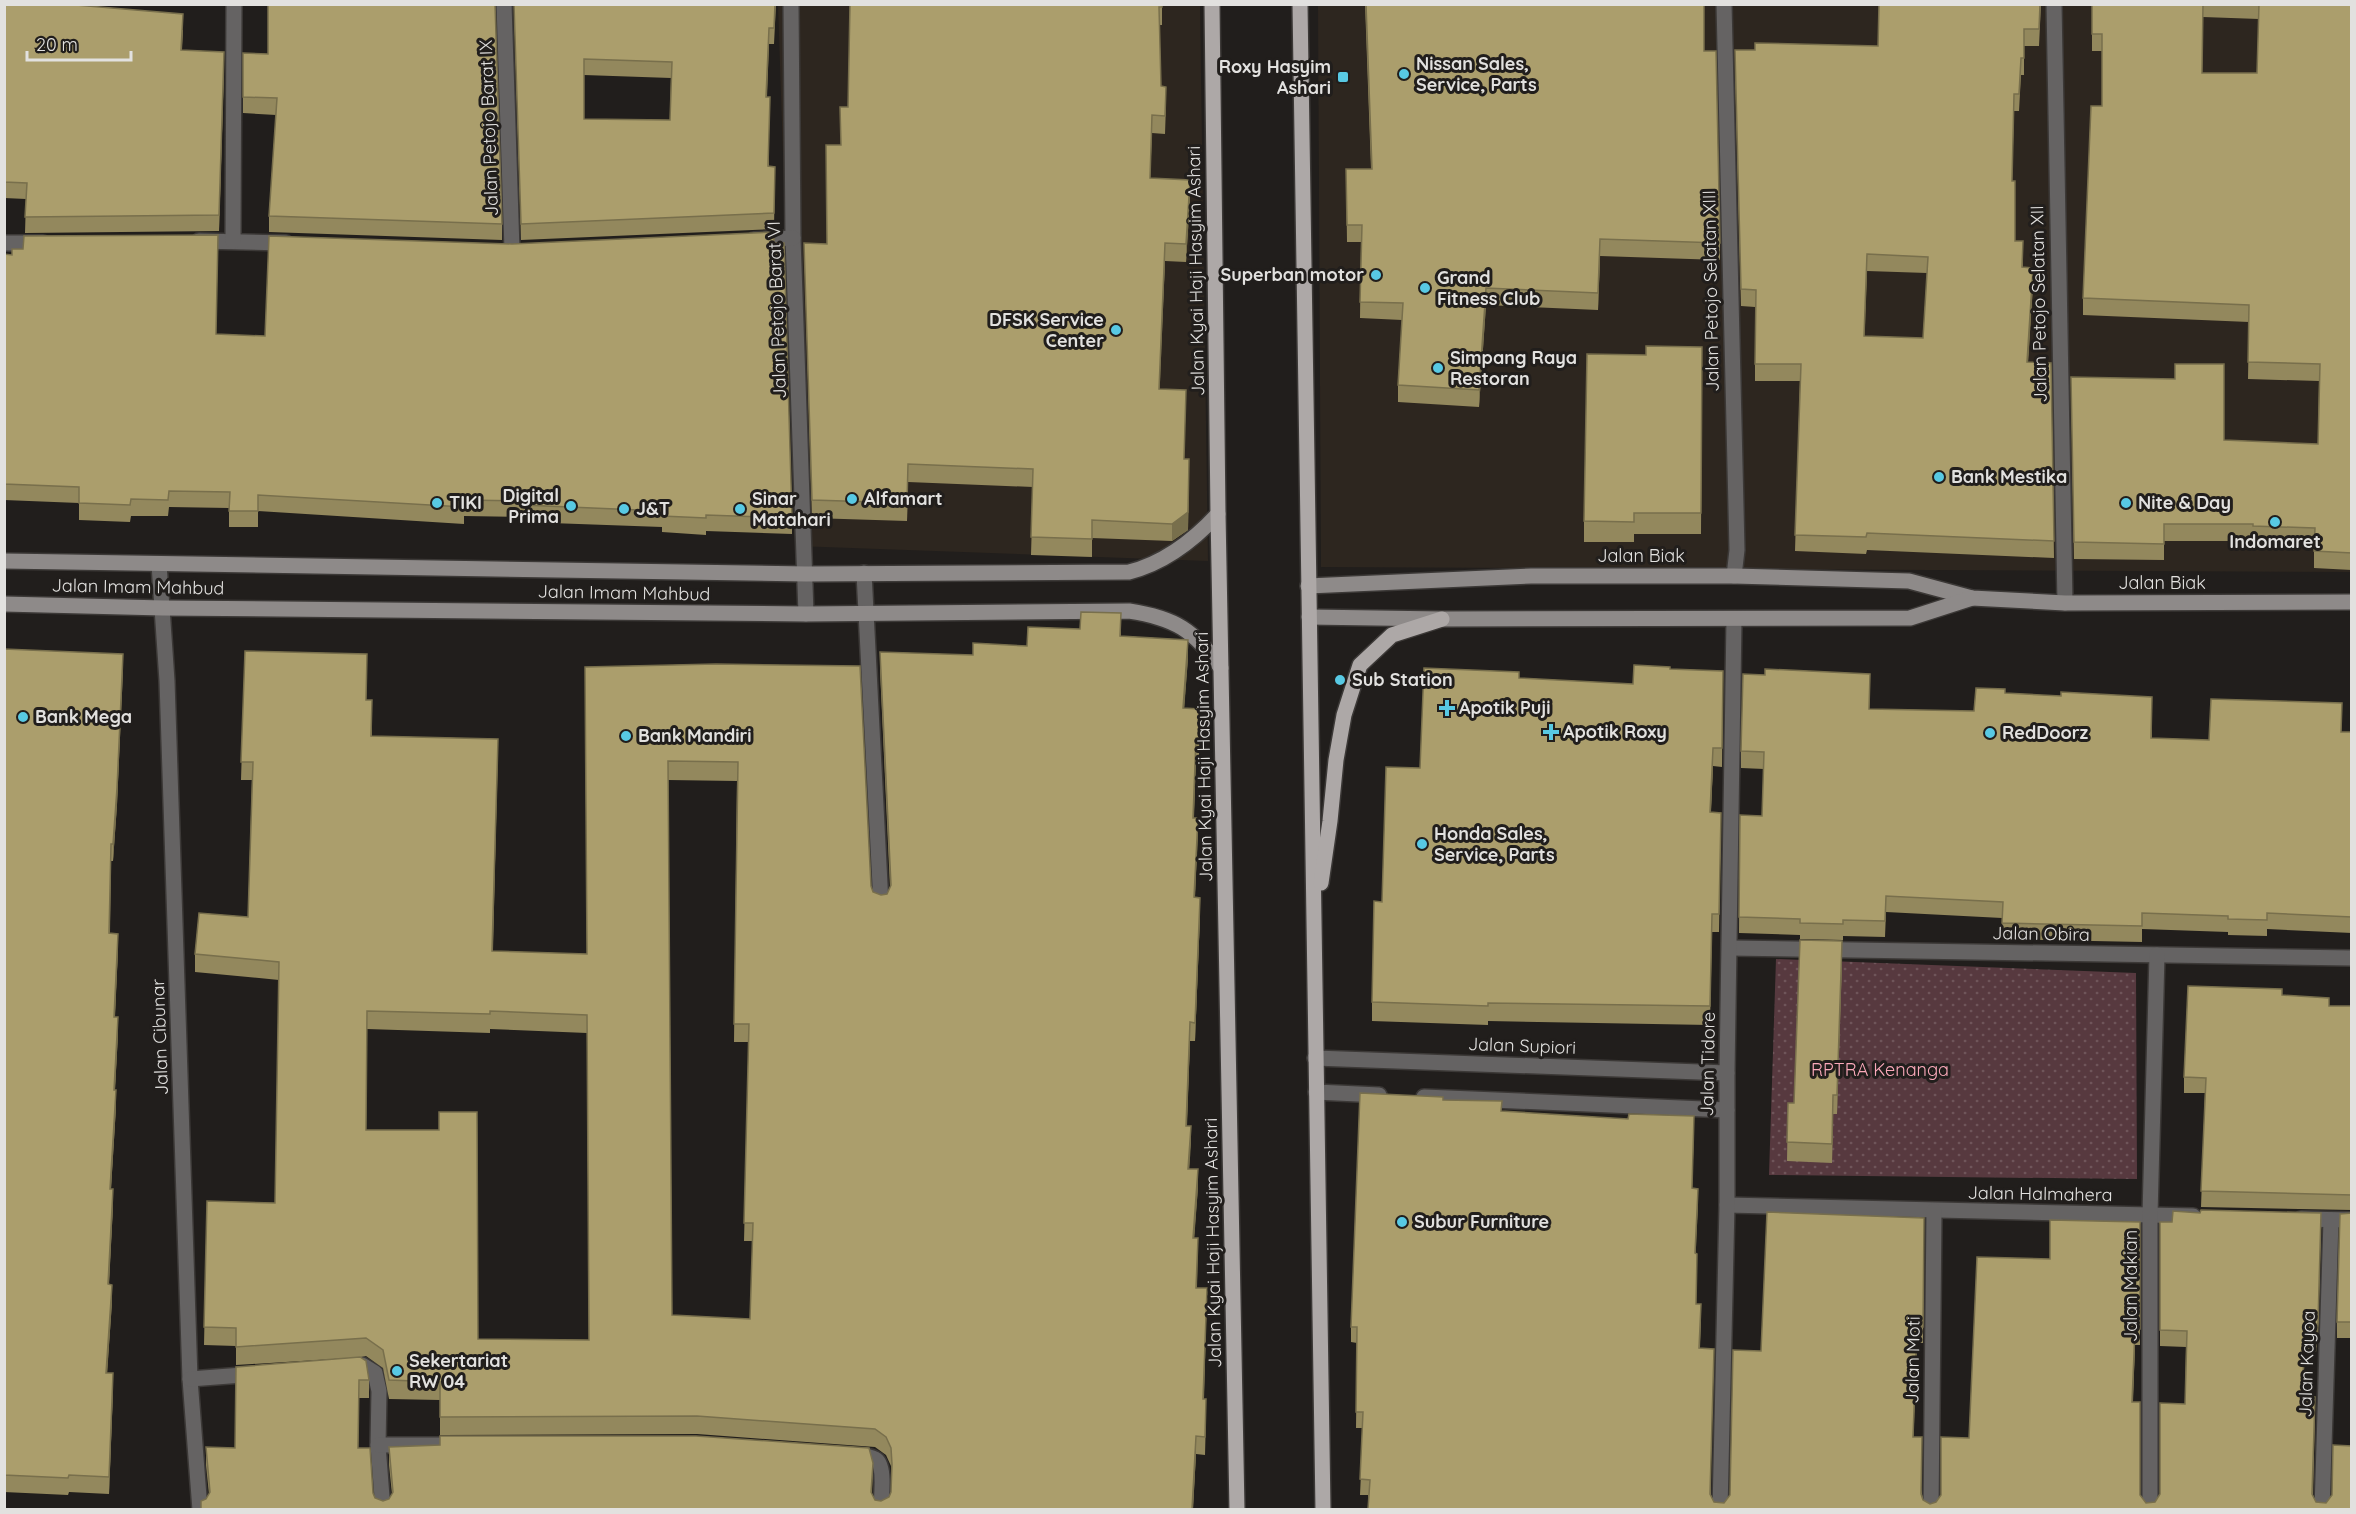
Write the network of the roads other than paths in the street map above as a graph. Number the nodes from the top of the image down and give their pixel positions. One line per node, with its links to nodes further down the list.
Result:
1 (234, 4): 9 (street)
2 (504, 4): 15 (street, Jalan Petojo Barat IX)
3 (791, 4): 8 (street, Jalan Petojo Barat VI)
4 (1212, 4): 16 (main road, Jalan Kyai Haji Hasyim Ashari)
5 (1300, 4): 22 (main road)
6 (1724, 4): 21 (street, Jalan Petojo Selatan XIII)
7 (2054, 4): 25 (street, Jalan Petojo Selatan XII)
8 (794, 238): 10 (street); 20 (street, Jalan Petojo Barat VI)
9 (233, 241): 11 (street); 14 (street)
10 (735, 241)
11 (188, 242)
12 (4, 243): 13 (street)
13 (62, 243)
14 (303, 243)
15 (512, 250)
16 (1218, 514): 19 (main road, Jalan Imam Mahbud); 33 (main road, Jalan Kyai Haji Hasyim Ashari)
17 (4, 561): 18 (main road, Jalan Imam Mahbud)
18 (159, 564): 20 (main road, Jalan Imam Mahbud); 27 (street, Jalan Cibunar)
19 (864, 573): 20 (main road, Jalan Imam Mahbud); 29 (street)
20 (806, 574): 28 (street, Jalan Petojo Barat VI)
21 (1734, 576): 22 (main road, Jalan Biak); 23 (main road, Jalan Biak)
22 (1308, 586): 30 (main road)
23 (1972, 598): 25 (main road, Jalan Biak); 32 (main road, Jalan Biak)
24 (2352, 602): 25 (main road, Jalan Biak)
25 (2065, 603)
26 (4, 604): 27 (main road, Jalan Imam Mahbud)
27 (163, 608): 28 (main road, Jalan Imam Mahbud); 52 (street, Jalan Cibunar)
28 (806, 614): 29 (main road, Jalan Imam Mahbud)
29 (867, 614): 33 (main road, Jalan Imam Mahbud); 34 (street)
30 (1310, 617): 31 (main road, Jalan Biak); 35 (main road)
31 (1442, 619): 32 (main road, Jalan Biak); 35 (main road)
32 (1734, 619): 36 (street, Jalan Tidore)
33 (1221, 668): 59 (main road, Jalan Kyai Haji Hasyim Ashari)
34 (881, 904)
35 (1314, 926): 39 (main road)
36 (1730, 948): 37 (street, Jalan Obira); 40 (street, Jalan Tidore)
37 (2157, 955): 38 (street, Jalan Obira); 45 (street, Jalan Makian)
38 (2352, 958)
39 (1315, 1058): 40 (street, Jalan Supiori); 41 (main road)
40 (1727, 1073): 42 (street, Jalan Tidore)
41 (1316, 1092): 42 (street); 60 (main road)
42 (1726, 1110): 43 (street, Jalan Tidore)
43 (1727, 1205): 44 (street, Jalan Halmahera); 61 (street, Jalan Tidore)
44 (1934, 1211): 45 (street, Jalan Halmahera); 62 (street, Jalan Moti)
45 (2150, 1215): 46 (street, Jalan Halmahera); 63 (street, Jalan Makian)
46 (2207, 1217)
47 (2286, 1219): 48 (street)
48 (2331, 1220): 49 (street); 64 (street, Jalan Kayoa)
49 (2352, 1221)
50 (338, 1367): 54 (street)
51 (267, 1373): 52 (street)
52 (190, 1379): 56 (street, Jalan Cibunar)
53 (472, 1444): 54 (street)
54 (378, 1445): 57 (street)
55 (838, 1455): 58 (street)
56 (200, 1509)
57 (383, 1509)
58 (881, 1509)
59 (1237, 1509)
60 (1323, 1509)
61 (1720, 1509)
62 (1931, 1509)
63 (2150, 1509)
64 (2322, 1509)

